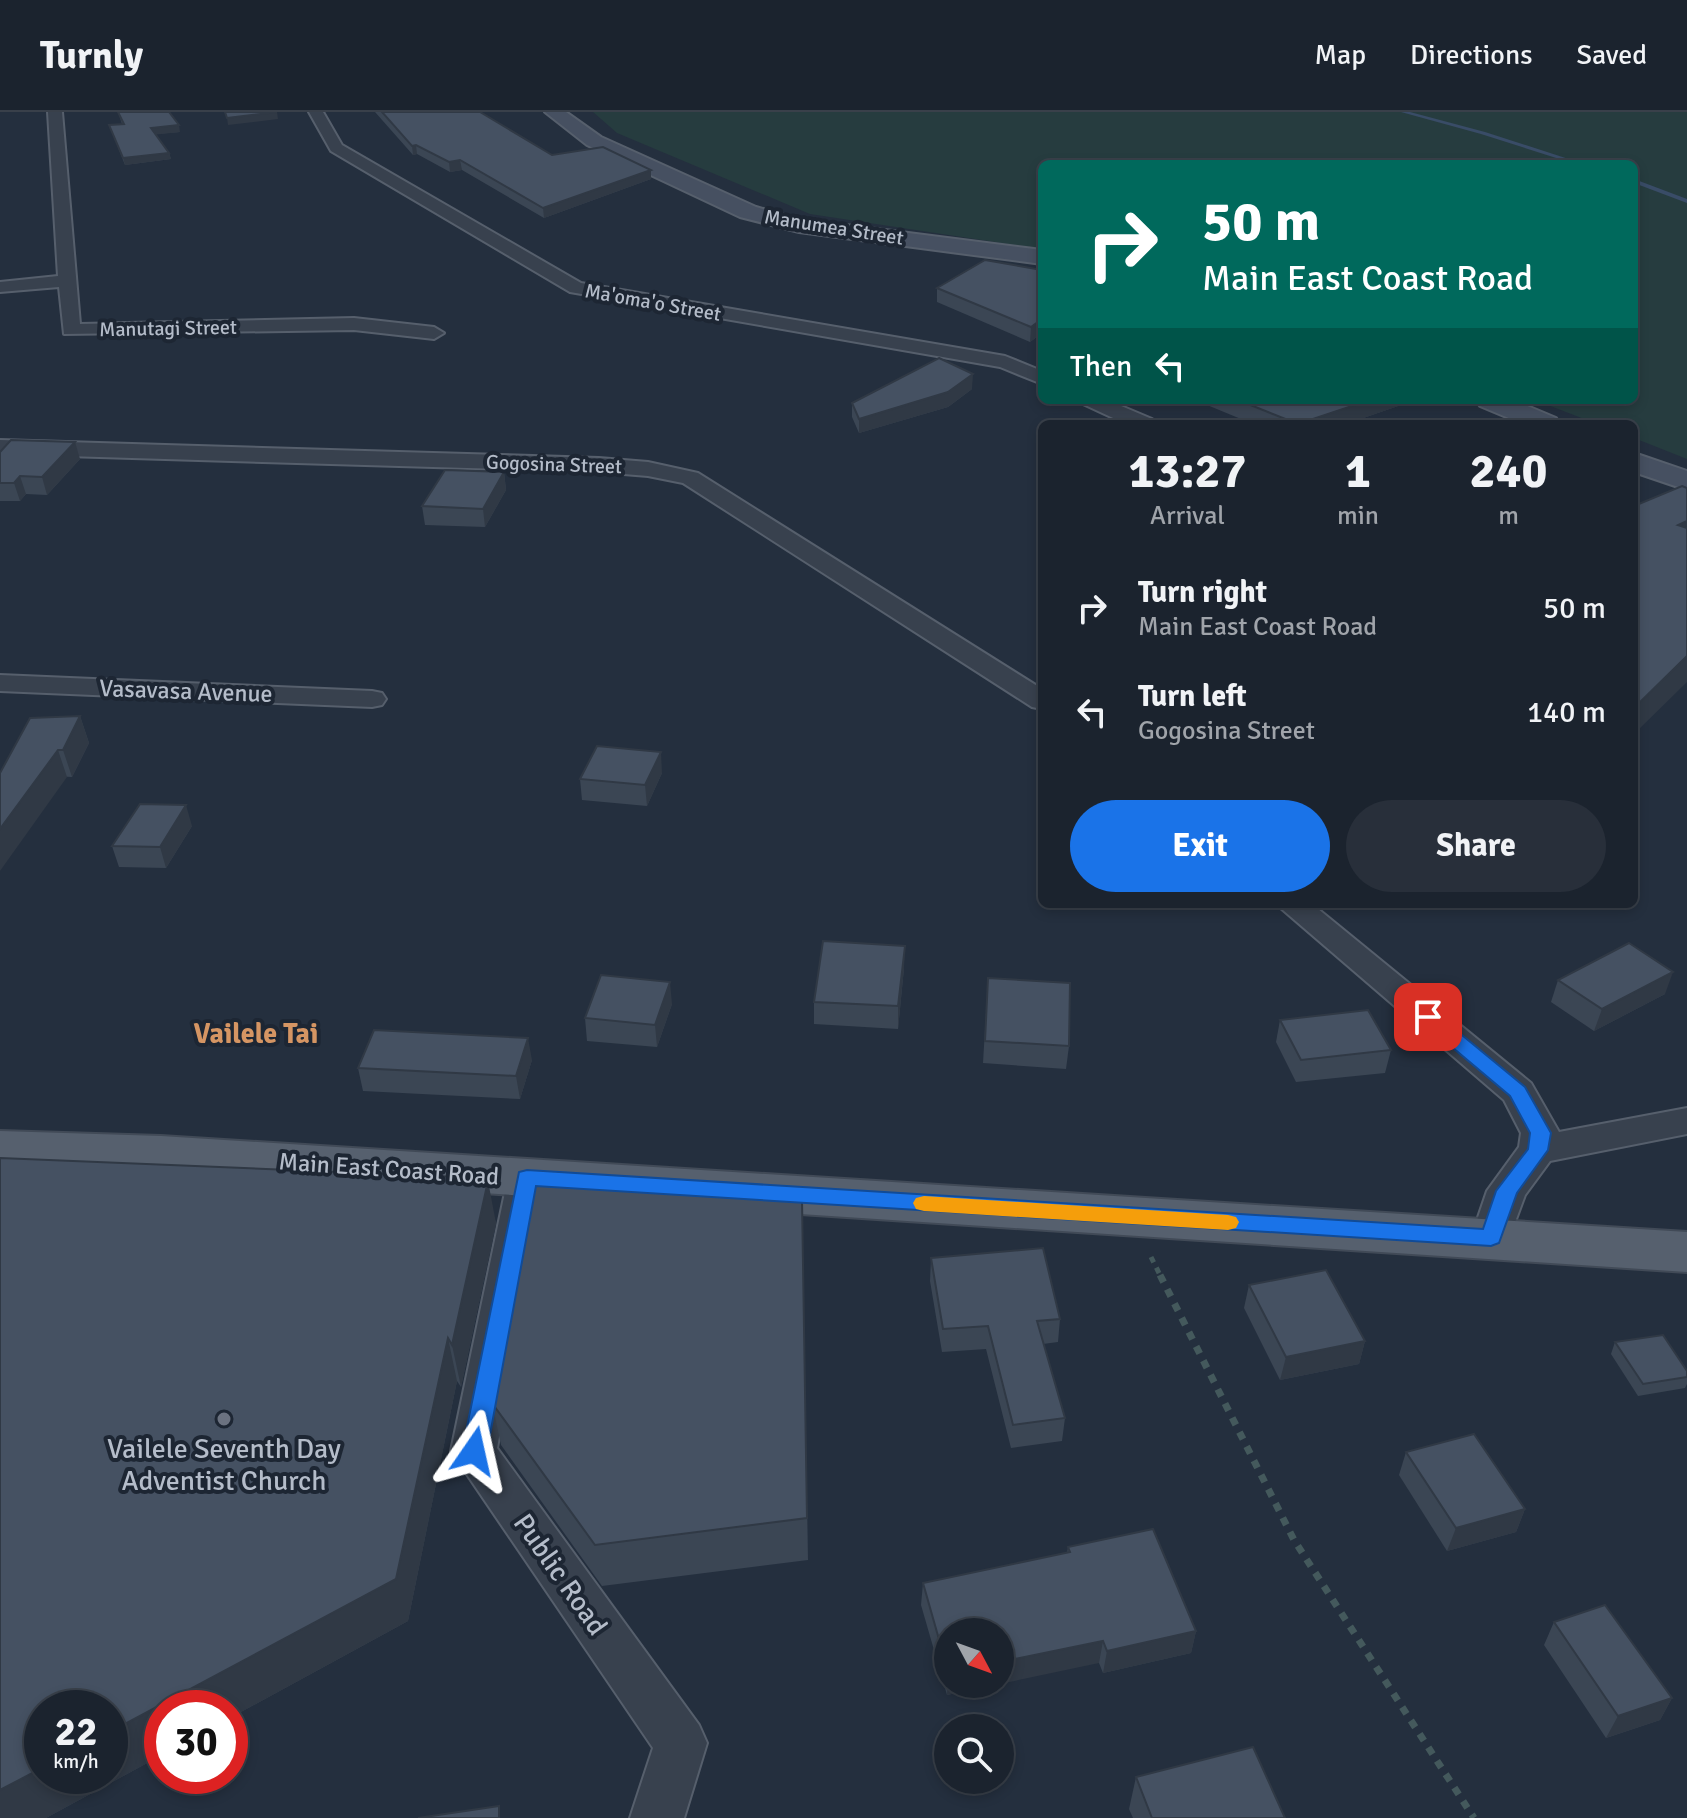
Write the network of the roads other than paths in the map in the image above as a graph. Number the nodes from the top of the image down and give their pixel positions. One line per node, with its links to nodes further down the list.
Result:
1 (55, 112): 5 (street, Manutagi Street)
2 (316, 112): 8 (street, Ma'oma'o Street)
3 (554, 112): 4 (main road, Manumea Street)
4 (1038, 256)
5 (65, 281): 6 (street); 7 (street, Manutagi Street)
6 (0, 287)
7 (434, 333)
8 (1038, 376)
9 (1099, 404): 11 (street)
10 (1499, 404): 12 (main road)
11 (1135, 420)
12 (1537, 420)
13 (0, 447): 18 (street, Gogosina Street)
14 (1638, 464): 15 (main road)
15 (1687, 483): 16 (street)
16 (1660, 496)
17 (0, 683): 19 (street, Vasavasa Avenue)
18 (1038, 698)
19 (372, 699)
20 (1297, 908): 23 (street)
21 (1687, 1121): 23 (street)
22 (0, 1149): 24 (main road, Main East Coast Road)
23 (1538, 1150): 25 (street)
24 (527, 1178): 25 (main road, Main East Coast Road); 27 (street, Public Road)
25 (1491, 1238): 26 (main road, Main East Coast Road)
26 (1687, 1252)
27 (657, 1818)

